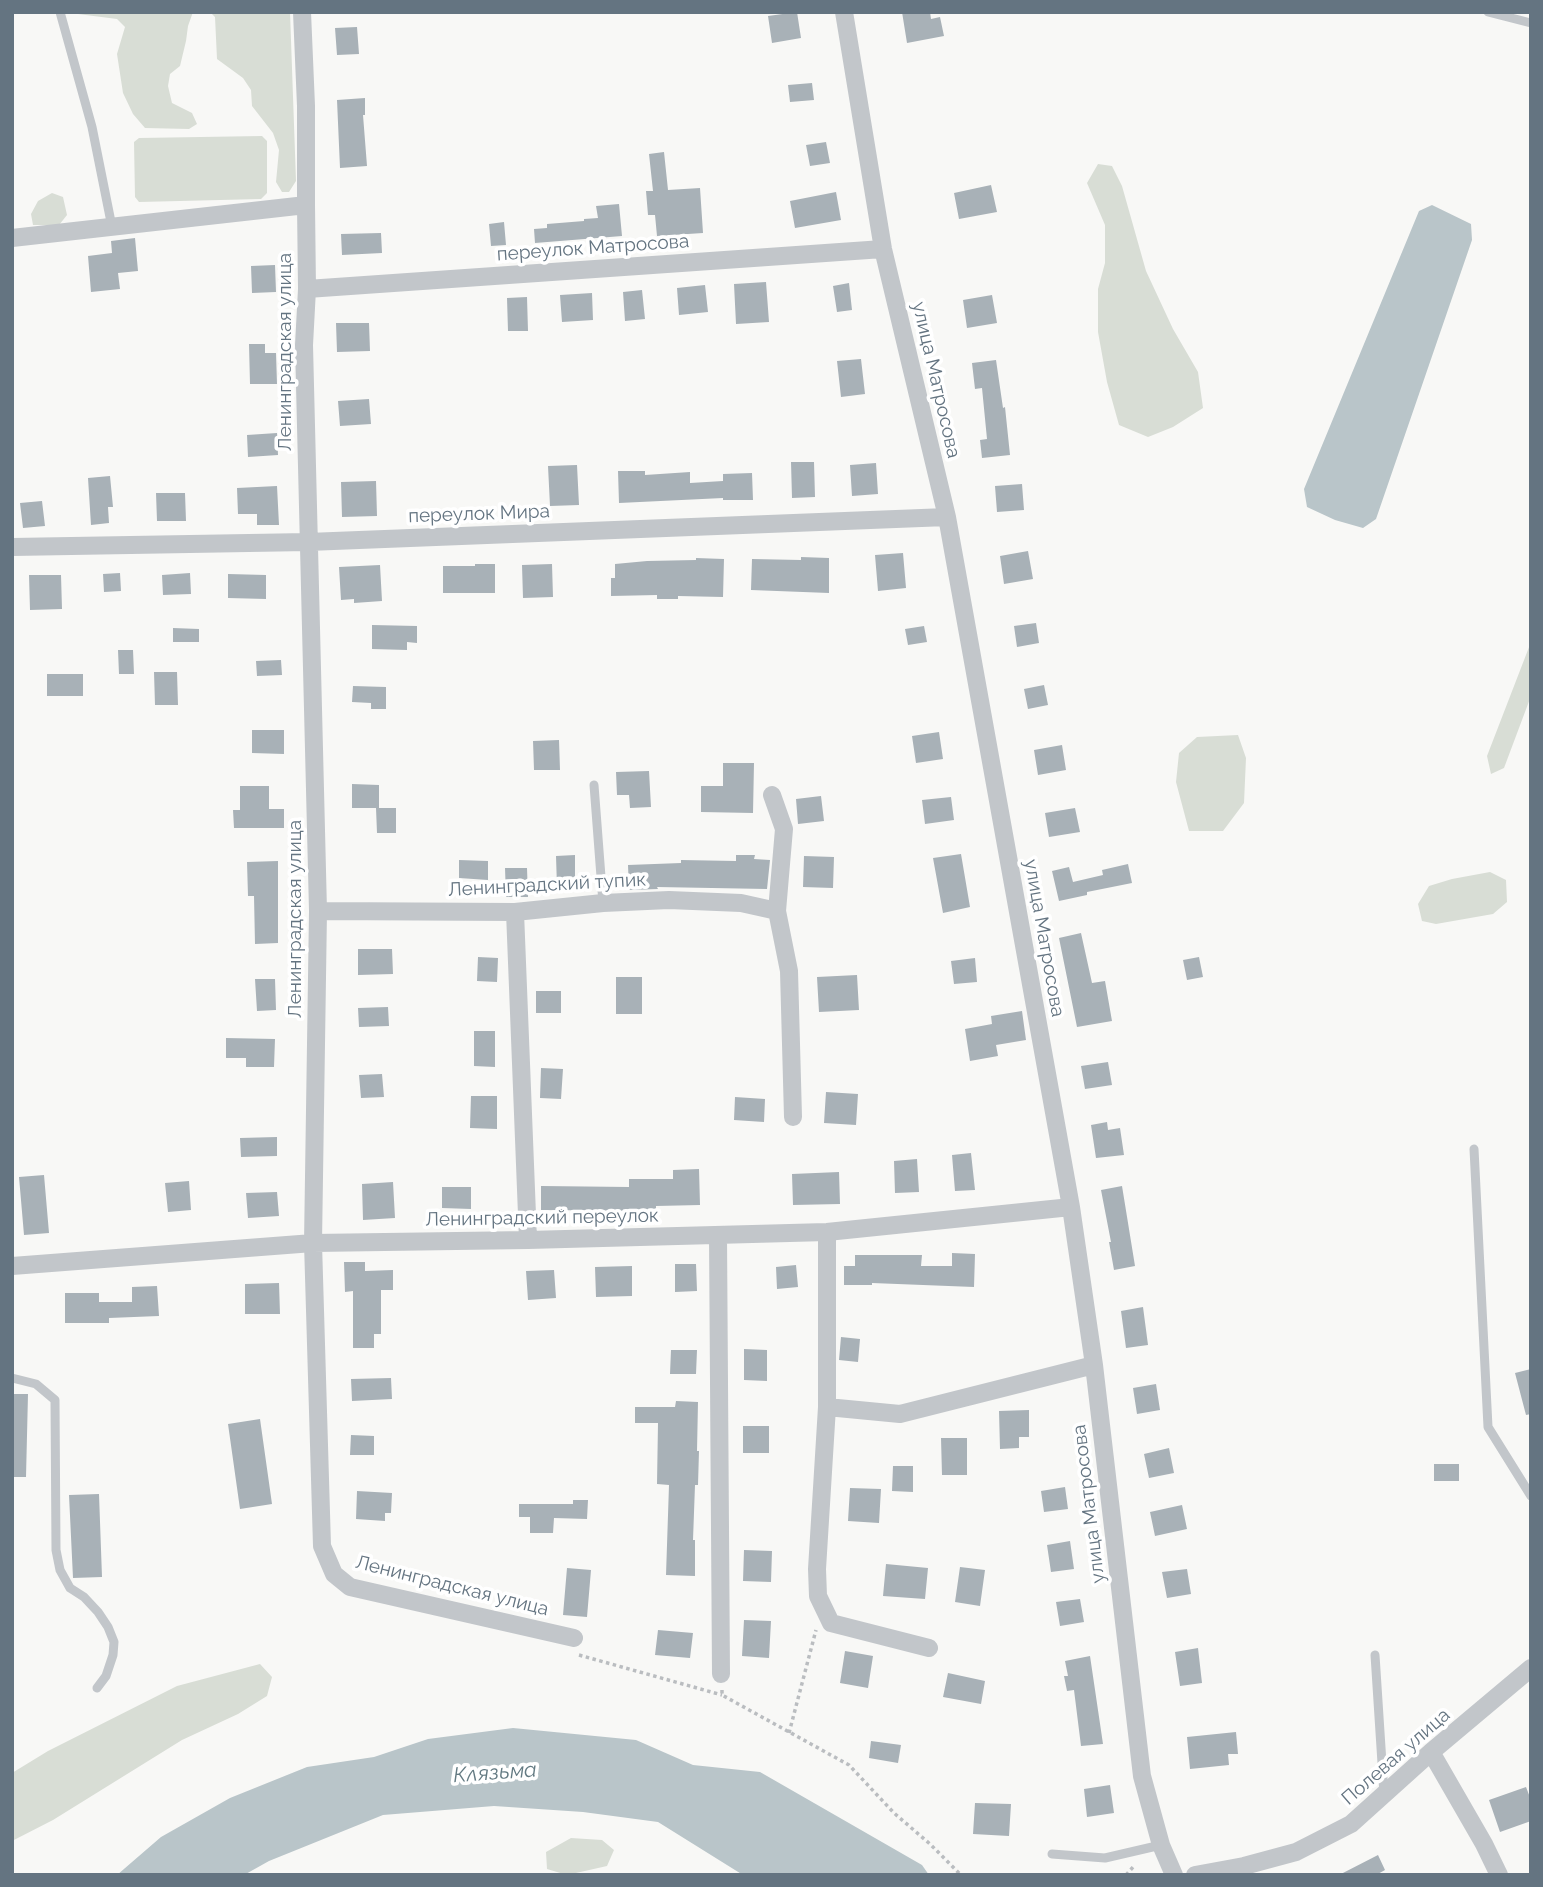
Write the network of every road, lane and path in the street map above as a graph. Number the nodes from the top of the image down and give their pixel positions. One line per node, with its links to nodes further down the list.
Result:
1 (60, 12): 7 (lane)
2 (302, 12): 6 (street, Ленинградская улица)
3 (844, 12): 9 (street, улица Матросова)
4 (1488, 12): 5 (lane)
5 (1531, 23)
6 (306, 205): 7 (street); 10 (street, Ленинградская улица)
7 (112, 227): 8 (street)
8 (12, 238)
9 (883, 249): 10 (street, переулок Матросова); 11 (street, улица Матросова)
10 (307, 289): 12 (street, Ленинградская улица)
11 (947, 517): 12 (street, переулок Мира); 22 (street, улица Матросова)
12 (308, 542): 13 (street, переулок Мира); 17 (street, Ленинградская улица)
13 (12, 547)
14 (594, 785): 16 (lane)
15 (772, 795): 18 (street)
16 (603, 903): 18 (street, Ленинградский тупик); 19 (street, Ленинградский тупик)
17 (318, 911): 19 (street, Ленинградский тупик); 26 (street, Ленинградская улица)
18 (778, 911): 20 (street)
19 (515, 912): 25 (street)
20 (793, 1117)
21 (1474, 1149): 31 (lane)
22 (1071, 1207): 23 (street, Ленинградский переулок); 28 (street, улица Матросова)
23 (827, 1232): 24 (street, Ленинградский переулок); 30 (street)
24 (719, 1236): 25 (street, Ленинградский переулок); 37 (street)
25 (528, 1240): 26 (street, Ленинградский переулок)
26 (313, 1243): 27 (street, Ленинградский переулок); 33 (street, Ленинградская улица)
27 (12, 1266)
28 (1094, 1365): 30 (street); 43 (street, улица Матросова)
29 (12, 1378): 38 (lane)
30 (827, 1407): 32 (street)
31 (1531, 1496)
32 (823, 1605): 34 (street); 40 (path)
33 (574, 1638): 39 (path)
34 (929, 1648)
35 (1374, 1655): 42 (lane)
36 (1531, 1668): 41 (street, Полевая улица)
37 (722, 1674): 39 (path)
38 (97, 1688)
39 (722, 1695): 40 (path)
40 (789, 1733): 45 (path)
41 (1431, 1752): 42 (street, Полевая улица); 48 (street)
42 (1384, 1795): 47 (street, Полевая улица)
43 (1161, 1845): 44 (lane); 46 (street, улица Матросова)
44 (1052, 1854)
45 (961, 1875)
46 (1174, 1875)
47 (1195, 1875)
48 (1499, 1875)

